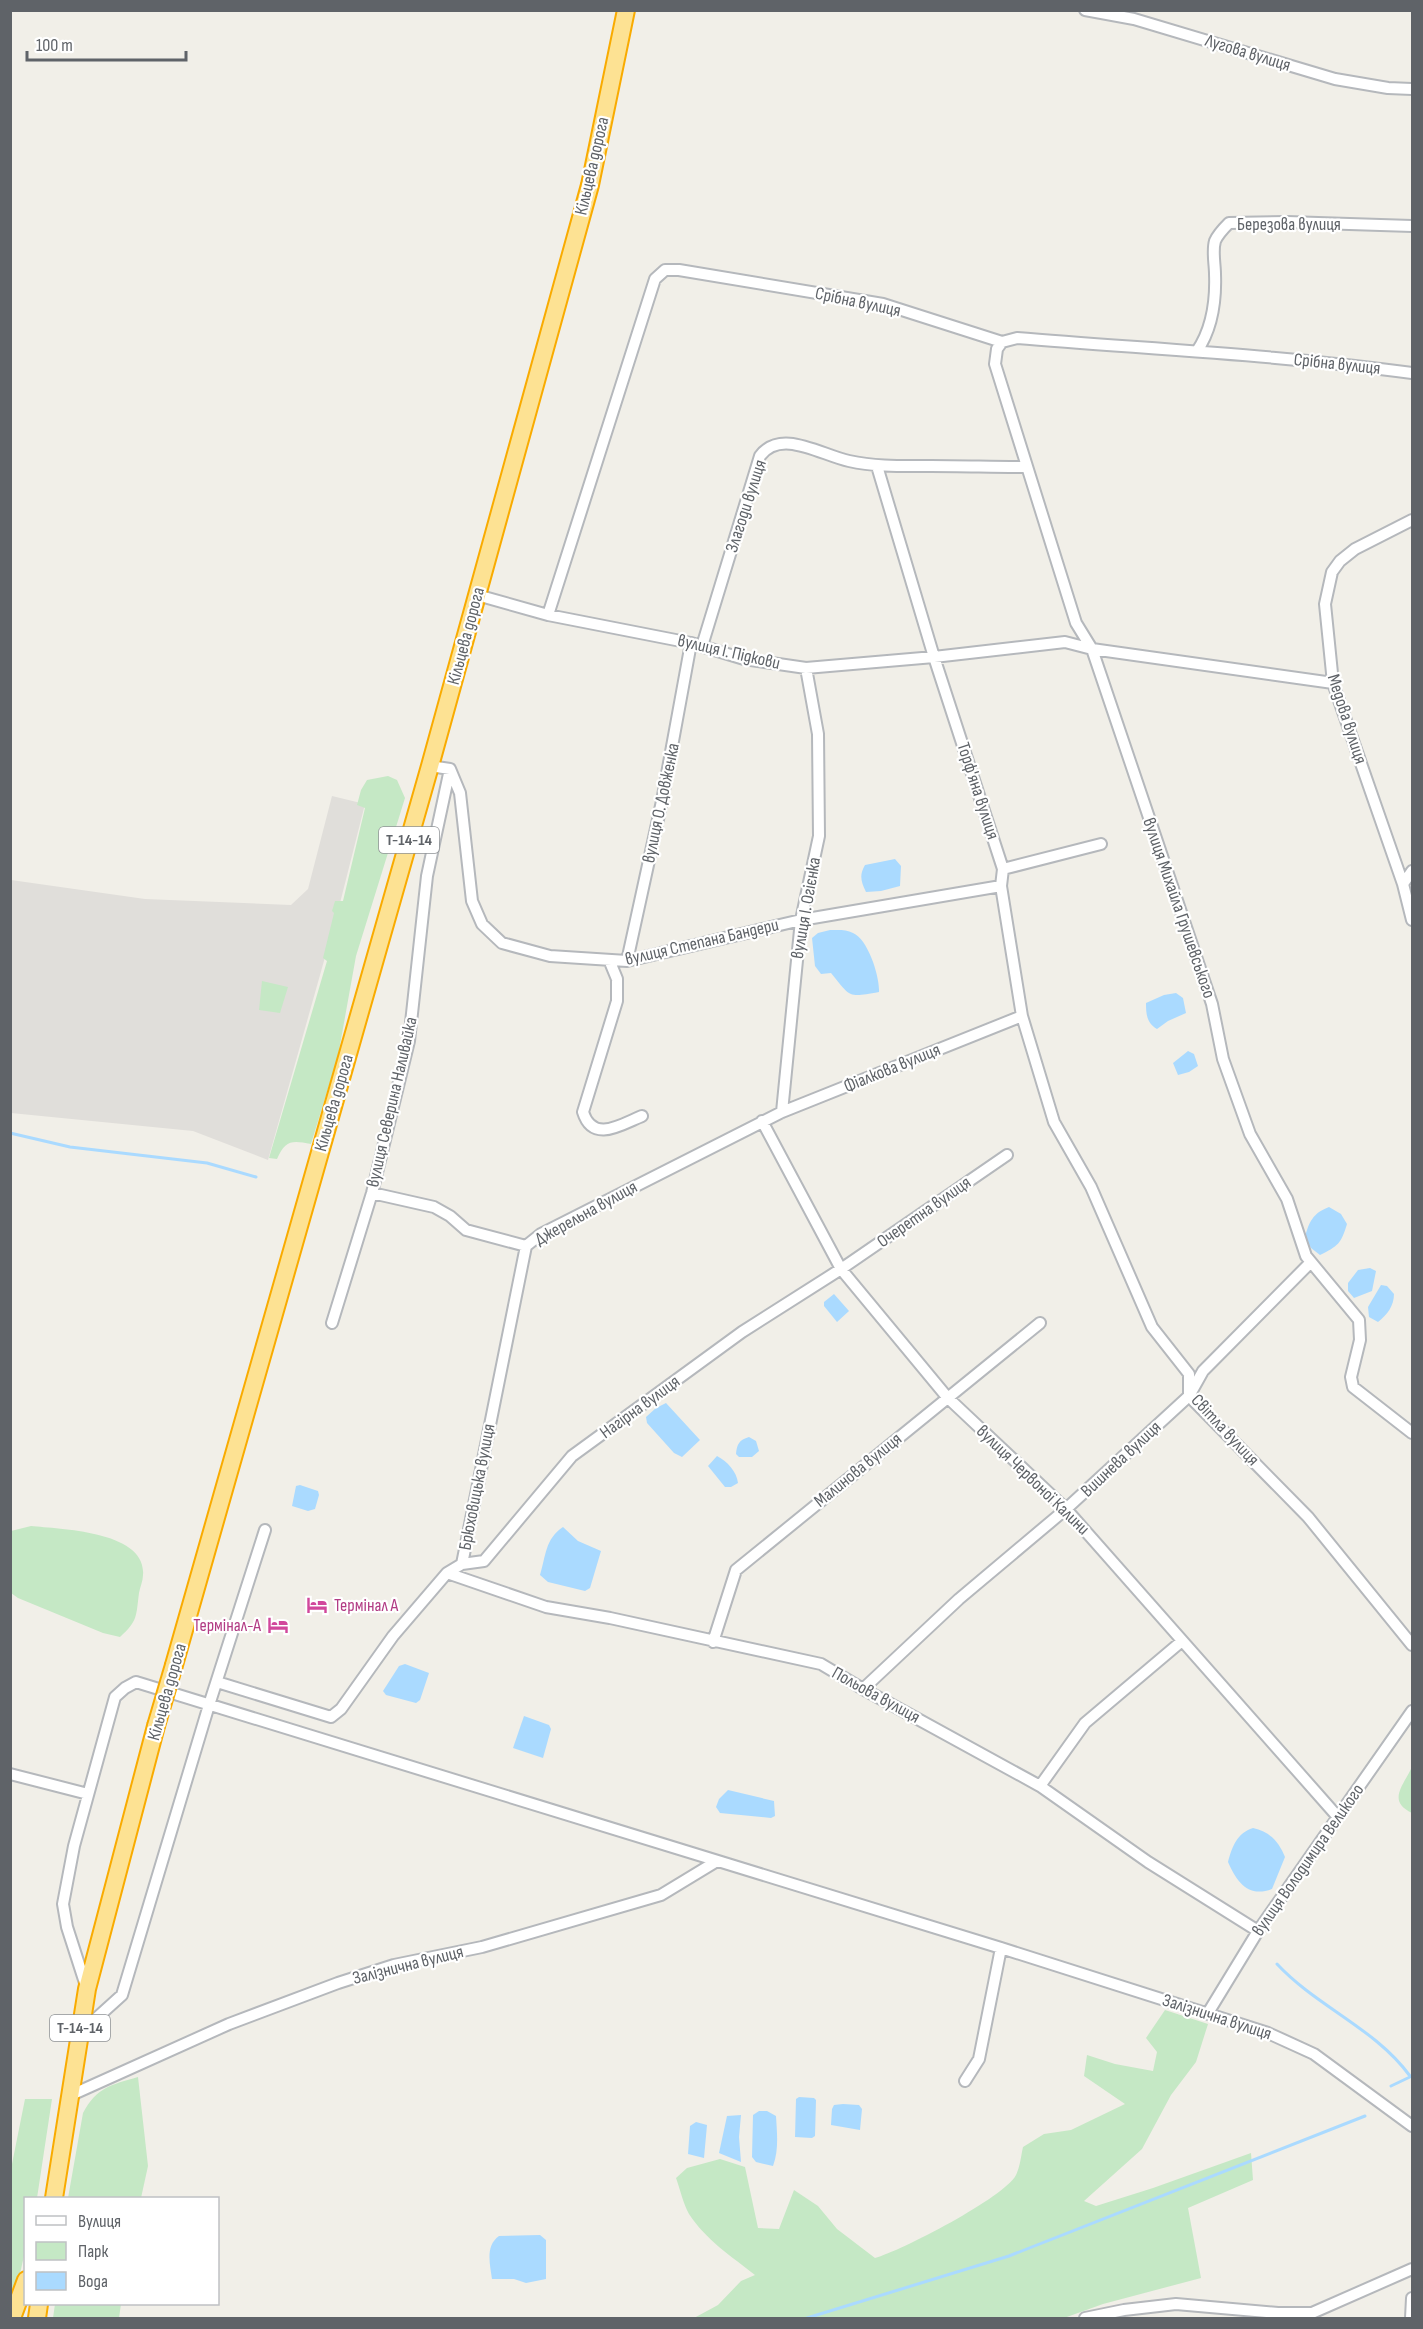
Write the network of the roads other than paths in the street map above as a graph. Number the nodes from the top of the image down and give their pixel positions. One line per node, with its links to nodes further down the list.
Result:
1 (626, 10): 11 (highway, Кільцева дорога / Т-14-14)
2 (1085, 10): 3 (street, Лугова вулиця)
3 (1413, 89)
4 (1413, 226): 6 (street, Березова вулиця)
5 (1002, 342): 6 (street, Срібна вулиця); 9 (street, вулиця Михайла Грушевського); 12 (street, Срібна вулиця)
6 (1197, 351): 7 (street, Срібна вулиця)
7 (1413, 373)
8 (877, 466): 9 (street, Злагоди вулиця); 13 (street, Злагоди вулиця); 15 (street, Торф'яна вулиця)
9 (1027, 467): 14 (street, вулиця Михайла Грушевського)
10 (1413, 520): 17 (street, Медова вулиця)
11 (477, 595): 12 (street, вулиця І. Підкови); 18 (highway, Кільцева дорога / Т-14-14)
12 (548, 615): 13 (street, вулиця І. Підкови)
13 (696, 645): 16 (street, вулиця І. Підкови); 27 (street, вулиця О. Довженка)
14 (1092, 649): 15 (street, вулиця І. Підкови); 17 (street, вулиця І. Підкови); 37 (street, вулиця Михайла Грушевського)
15 (934, 657): 16 (street, вулиця І. Підкови); 21 (street, Торф'яна вулиця)
16 (806, 668): 25 (street, вулиця І. Огієнка)
17 (1334, 683): 23 (street, Медова вулиця)
18 (430, 766): 19 (street); 62 (highway, Кільцева дорога / Т-14-14, bridge)
19 (450, 769): 28 (street, вулиця Степана Бандери); 35 (street, вулиця Северина Наливайка)
20 (1101, 844): 21 (street)
21 (1003, 869): 24 (street, Торф'яна вулиця)
22 (1413, 871): 23 (street)
23 (1403, 884): 26 (street, Медова вулиця)
24 (1001, 886): 25 (street, вулиця Степана Бандери); 29 (street, Торф'яна вулиця)
25 (801, 920): 27 (street, вулиця Степана Бандери); 30 (street, вулиця І. Огієнка)
26 (1413, 920)
27 (627, 961): 28 (street, вулиця Степана Бандери)
28 (610, 962): 31 (street)
29 (1022, 1016): 30 (street, Фіалкова вулиця); 33 (street, Торф'яна вулиця)
30 (782, 1112): 32 (street, Фіалкова вулиця)
31 (642, 1116)
32 (762, 1121): 36 (street, Джерельна вулиця); 38 (street, вулиця Червоної Калини)
33 (1054, 1122): 41 (street, Світла вулиця)
34 (1007, 1155): 38 (street, Очеретна вулиця)
35 (372, 1193): 36 (street, Джерельна вулиця); 39 (street, вулиця Северина Наливайка)
36 (526, 1246): 46 (street, Брюховицька вулиця)
37 (1311, 1262): 41 (street, Вишнева вулиця); 43 (street, вулиця Михайла Грушевського)
38 (841, 1269): 42 (street, вулиця Червоної Калини); 46 (street, Нагірна вулиця)
39 (332, 1323)
40 (1040, 1323): 42 (street, Малинова вулиця)
41 (1189, 1396): 44 (street, Вишнева вулиця); 50 (street, Світла вулиця)
42 (947, 1397): 44 (street, вулиця Червоної Калини); 49 (street, Малинова вулиця)
43 (1413, 1433)
44 (1066, 1509): 48 (street, вулиця Червоної Калини); 52 (street, Вишнева вулиця)
45 (265, 1530): 51 (street)
46 (462, 1564): 47 (street, Брюховицька вулиця)
47 (447, 1573): 49 (street, Польова вулиця); 51 (street, Брюховицька вулиця)
48 (1182, 1641): 56 (street); 58 (street, вулиця Червоної Калини)
49 (713, 1642): 52 (street, Польова вулиця)
50 (1413, 1645)
51 (217, 1682): 53 (street)
52 (862, 1689): 56 (street, Польова вулиця)
53 (209, 1705): 57 (street, Залізнична вулиця); 59 (street, Залізнична вулиця); 64 (street)
54 (1413, 1711): 58 (street, вулиця Володимира Великого)
55 (10, 1774): 57 (street)
56 (1040, 1785): 60 (street, Польова вулиця)
57 (88, 1794): 62 (street, Залізнична вулиця)
58 (1337, 1816): 60 (street, вулиця Володимира Великого)
59 (717, 1861): 61 (street, Залізнична вулиця); 66 (street, Залізнична вулиця)
60 (1258, 1931): 63 (street, вулиця Володимира Великого)
61 (1001, 1948): 63 (street, Залізнична вулиця); 65 (street)
62 (87, 1989): 64 (highway, Кільцева дорога / Т-14-14)
63 (1208, 2013): 67 (street, Залізнична вулиця)
64 (79, 2033): 66 (highway, Кільцева дорога / Т-14-14)
65 (965, 2081)
66 (69, 2096): 68 (highway, Кільцева дорога / Т-14-14)
67 (1413, 2126)
68 (54, 2197)
69 (1413, 2269): 74 (street)
70 (24, 2286): 75 (highway)
71 (1413, 2298): 77 (street)
72 (1212, 2313): 73 (street); 74 (street)
73 (1124, 2314): 76 (street)
74 (1312, 2316)
75 (12, 2319)
76 (1085, 2319)
77 (1411, 2319)

